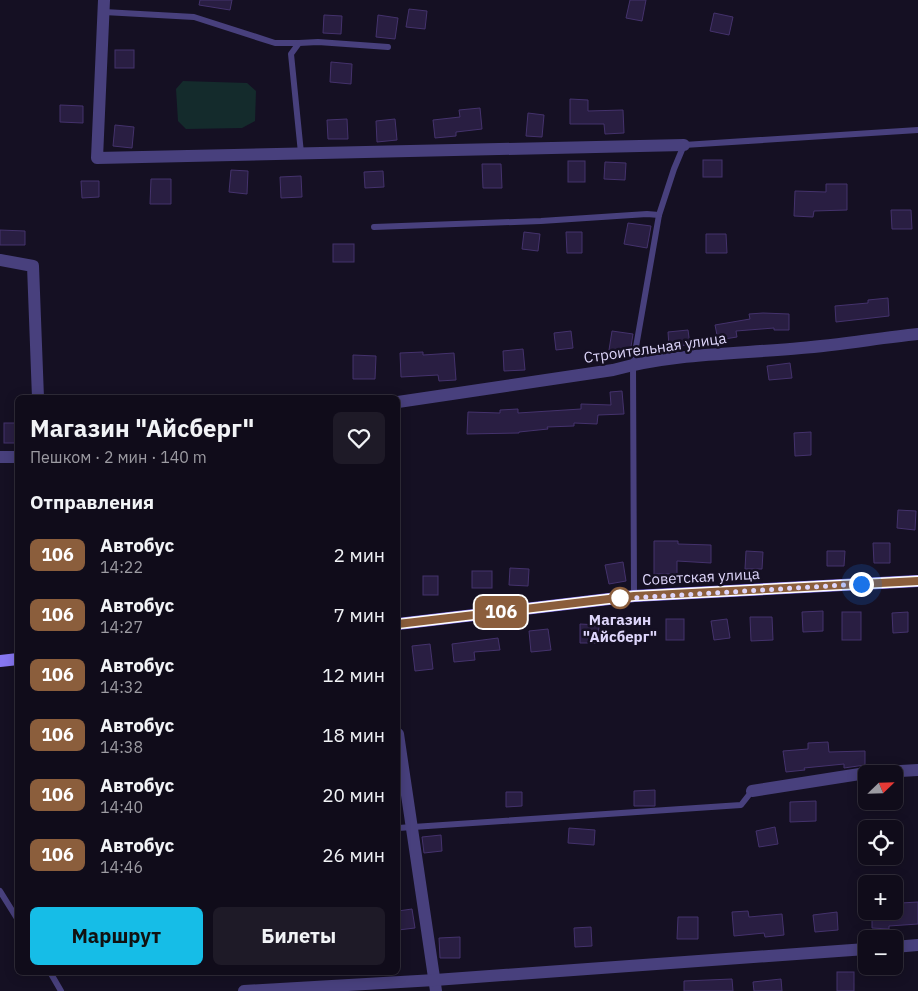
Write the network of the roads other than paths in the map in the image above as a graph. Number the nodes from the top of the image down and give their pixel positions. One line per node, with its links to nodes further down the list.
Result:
1 (104, 6): 2 (lane); 6 (street)
2 (298, 43): 3 (lane); 6 (lane)
3 (388, 46)
4 (918, 130): 5 (lane)
5 (684, 145): 6 (street); 7 (lane)
6 (301, 153)
7 (659, 215): 8 (lane); 11 (lane)
8 (374, 227)
9 (0, 260): 12 (street)
10 (918, 334): 11 (street, Строительная улица)
11 (633, 364): 13 (street, Строительная улица); 17 (lane)
12 (38, 395)
13 (400, 402)
14 (15, 456): 15 (street)
15 (0, 457)
16 (918, 582): 17 (main road, Советская улица)
17 (634, 596): 18 (main road, Советская улица)
18 (400, 624)
19 (15, 659): 20 (main road)
20 (0, 661)
21 (400, 747): 24 (street)
22 (918, 770): 23 (street)
23 (752, 791): 24 (lane)
24 (412, 826): 25 (lane); 32 (street)
25 (400, 828)
26 (0, 891): 27 (lane)
27 (15, 915)
28 (918, 946): 29 (street)
29 (903, 947)
30 (858, 950): 32 (street)
31 (52, 975): 33 (lane)
32 (435, 986): 34 (street)
33 (61, 991)
34 (244, 991)

